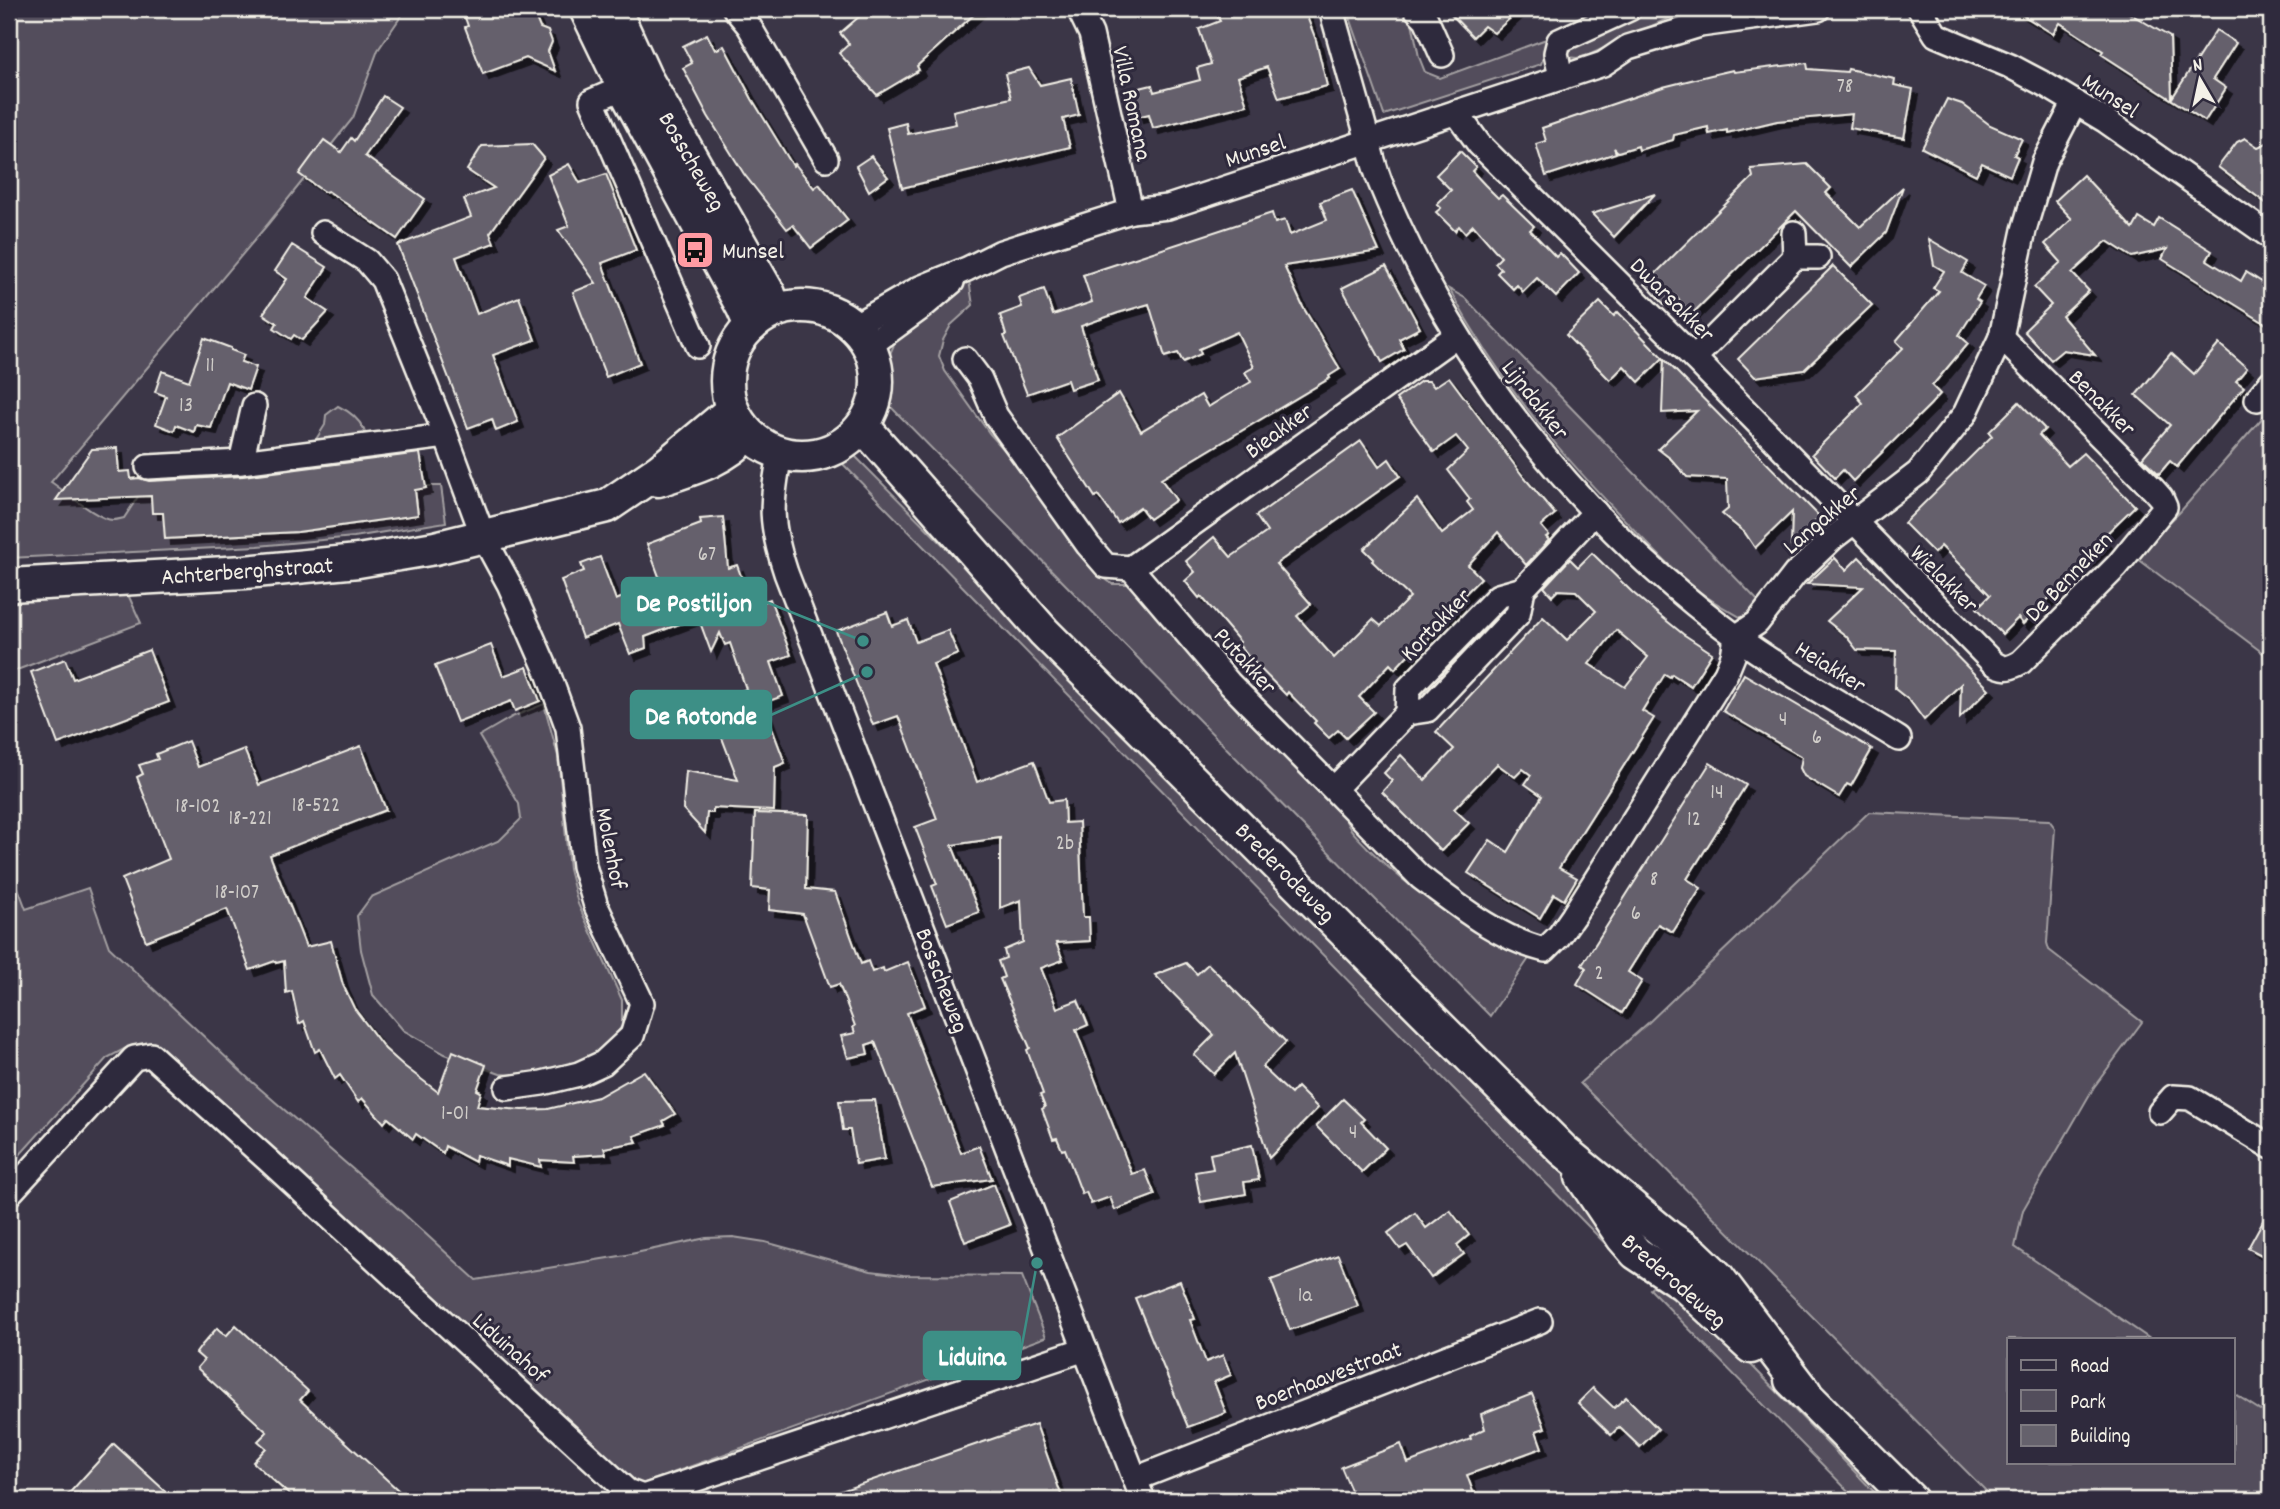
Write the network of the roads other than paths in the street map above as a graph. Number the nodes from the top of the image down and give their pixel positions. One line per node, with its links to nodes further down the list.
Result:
1 (586, 9): 12 (main road, Bosscheweg)
2 (614, 9): 12 (main road, Bosscheweg)
3 (735, 9): 16 (street)
4 (1079, 9): 17 (street, Villa Romana)
5 (1331, 9): 15 (street, Lijndakker)
6 (1416, 9): 10 (street)
7 (1629, 9): 11 (street)
8 (1818, 9): 11 (street, Munsel)
9 (1920, 9): 13 (street, Munsel)
10 (1442, 55)
11 (1561, 78): 14 (street, Munsel)
12 (635, 82): 23 (main road, Bosscheweg); 27 (street)
13 (2075, 102): 20 (street, Munsel); 26 (street, Langakker)
14 (1456, 112): 15 (street, Munsel); 28 (street, Dwarsakker)
15 (1368, 141): 17 (street, Munsel); 24 (street, Lijndakker)
16 (826, 159)
17 (1131, 211): 25 (street, Munsel)
18 (323, 233): 33 (street)
19 (1794, 233): 21 (street)
20 (2271, 237)
21 (1795, 257): 22 (street); 28 (street)
22 (1818, 257)
23 (763, 318): 25 (main road); 31 (main road)
24 (1457, 335): 38 (street, Lijndakker); 41 (street, Bieakker)
25 (861, 336): 32 (main road)
26 (2001, 337): 37 (street, Benakker); 39 (street, Langakker)
27 (698, 346)
28 (1695, 358): 39 (street, Dwarsakker)
29 (965, 359): 41 (street)
30 (254, 406): 35 (street)
31 (740, 422): 34 (main road); 40 (main road, Achterberghstraat)
32 (854, 435): 34 (main road); 54 (main road, Brederodeweg)
33 (446, 436): 35 (street); 40 (street)
34 (780, 455): 52 (street, Bosscheweg)
35 (241, 462): 36 (street)
36 (148, 467)
37 (2165, 508): 44 (street, De Benneken)
38 (1595, 513): 43 (street, Lijndakker); 46 (street)
39 (1854, 523): 43 (street, Langakker); 44 (street, Wielakker)
40 (483, 537): 42 (main road, Achterberghstraat); 47 (street, Molenhof)
41 (1131, 568): 46 (street, Putakker)
42 (9, 585)
43 (1736, 636): 45 (street, Heiakker); 46 (street, Putakker)
44 (2000, 667)
45 (1899, 739)
46 (1334, 789)
47 (507, 1088)
48 (2160, 1112): 49 (street)
49 (2271, 1147)
50 (9, 1195): 52 (street, Liduinahof)
51 (1540, 1321): 53 (street, Boerhaavestraat)
52 (1085, 1349): 53 (street, Bosscheweg)
53 (1139, 1490)
54 (1911, 1500)

